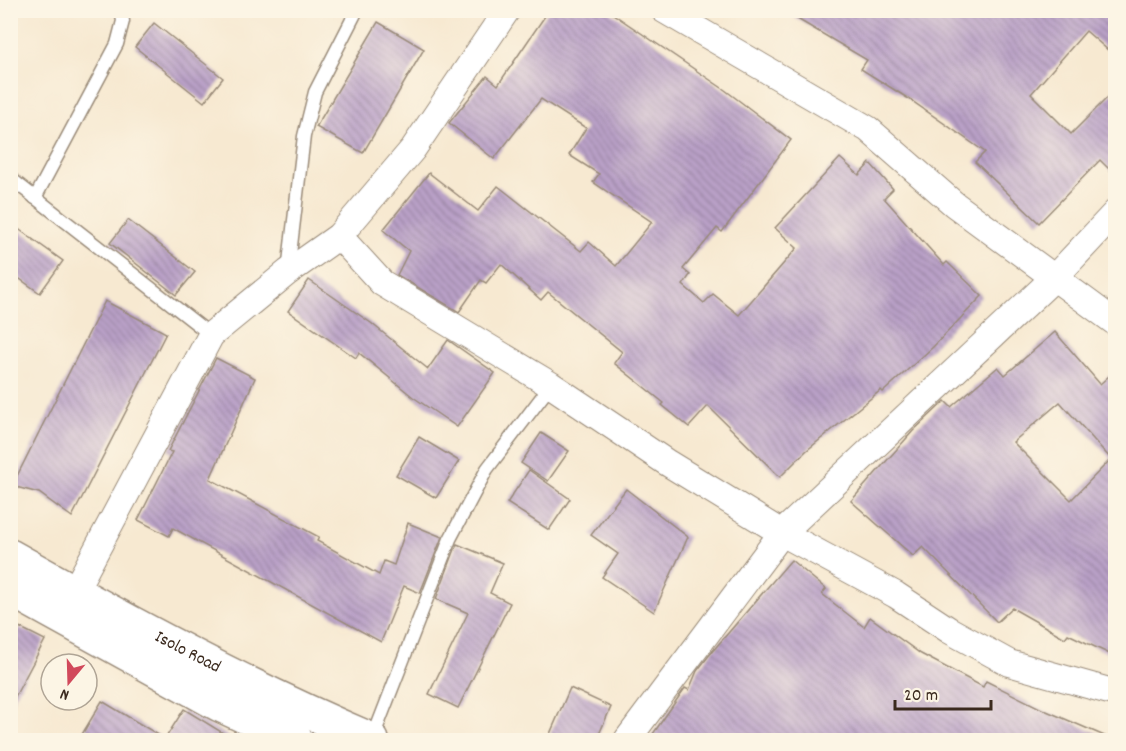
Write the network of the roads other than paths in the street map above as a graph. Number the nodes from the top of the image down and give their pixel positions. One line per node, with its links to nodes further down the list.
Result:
1 (121, 10): 6 (lane)
2 (357, 10): 9 (lane)
3 (507, 10): 8 (street)
4 (664, 10): 10 (street)
5 (10, 178): 6 (lane)
6 (35, 198): 12 (lane)
7 (1116, 212): 10 (street)
8 (339, 236): 9 (street); 13 (street)
9 (288, 272): 12 (street)
10 (1054, 278): 11 (street); 14 (street)
11 (1116, 323)
12 (211, 335): 16 (street)
13 (551, 385): 14 (street); 20 (lane)
14 (782, 533): 18 (street); 21 (street)
15 (10, 556): 16 (main road, Isolo Road)
16 (74, 592): 20 (main road, Isolo Road)
17 (15, 594): 19 (main road, Isolo Road)
18 (1116, 693)
19 (296, 741)
20 (372, 741)
21 (627, 741)

